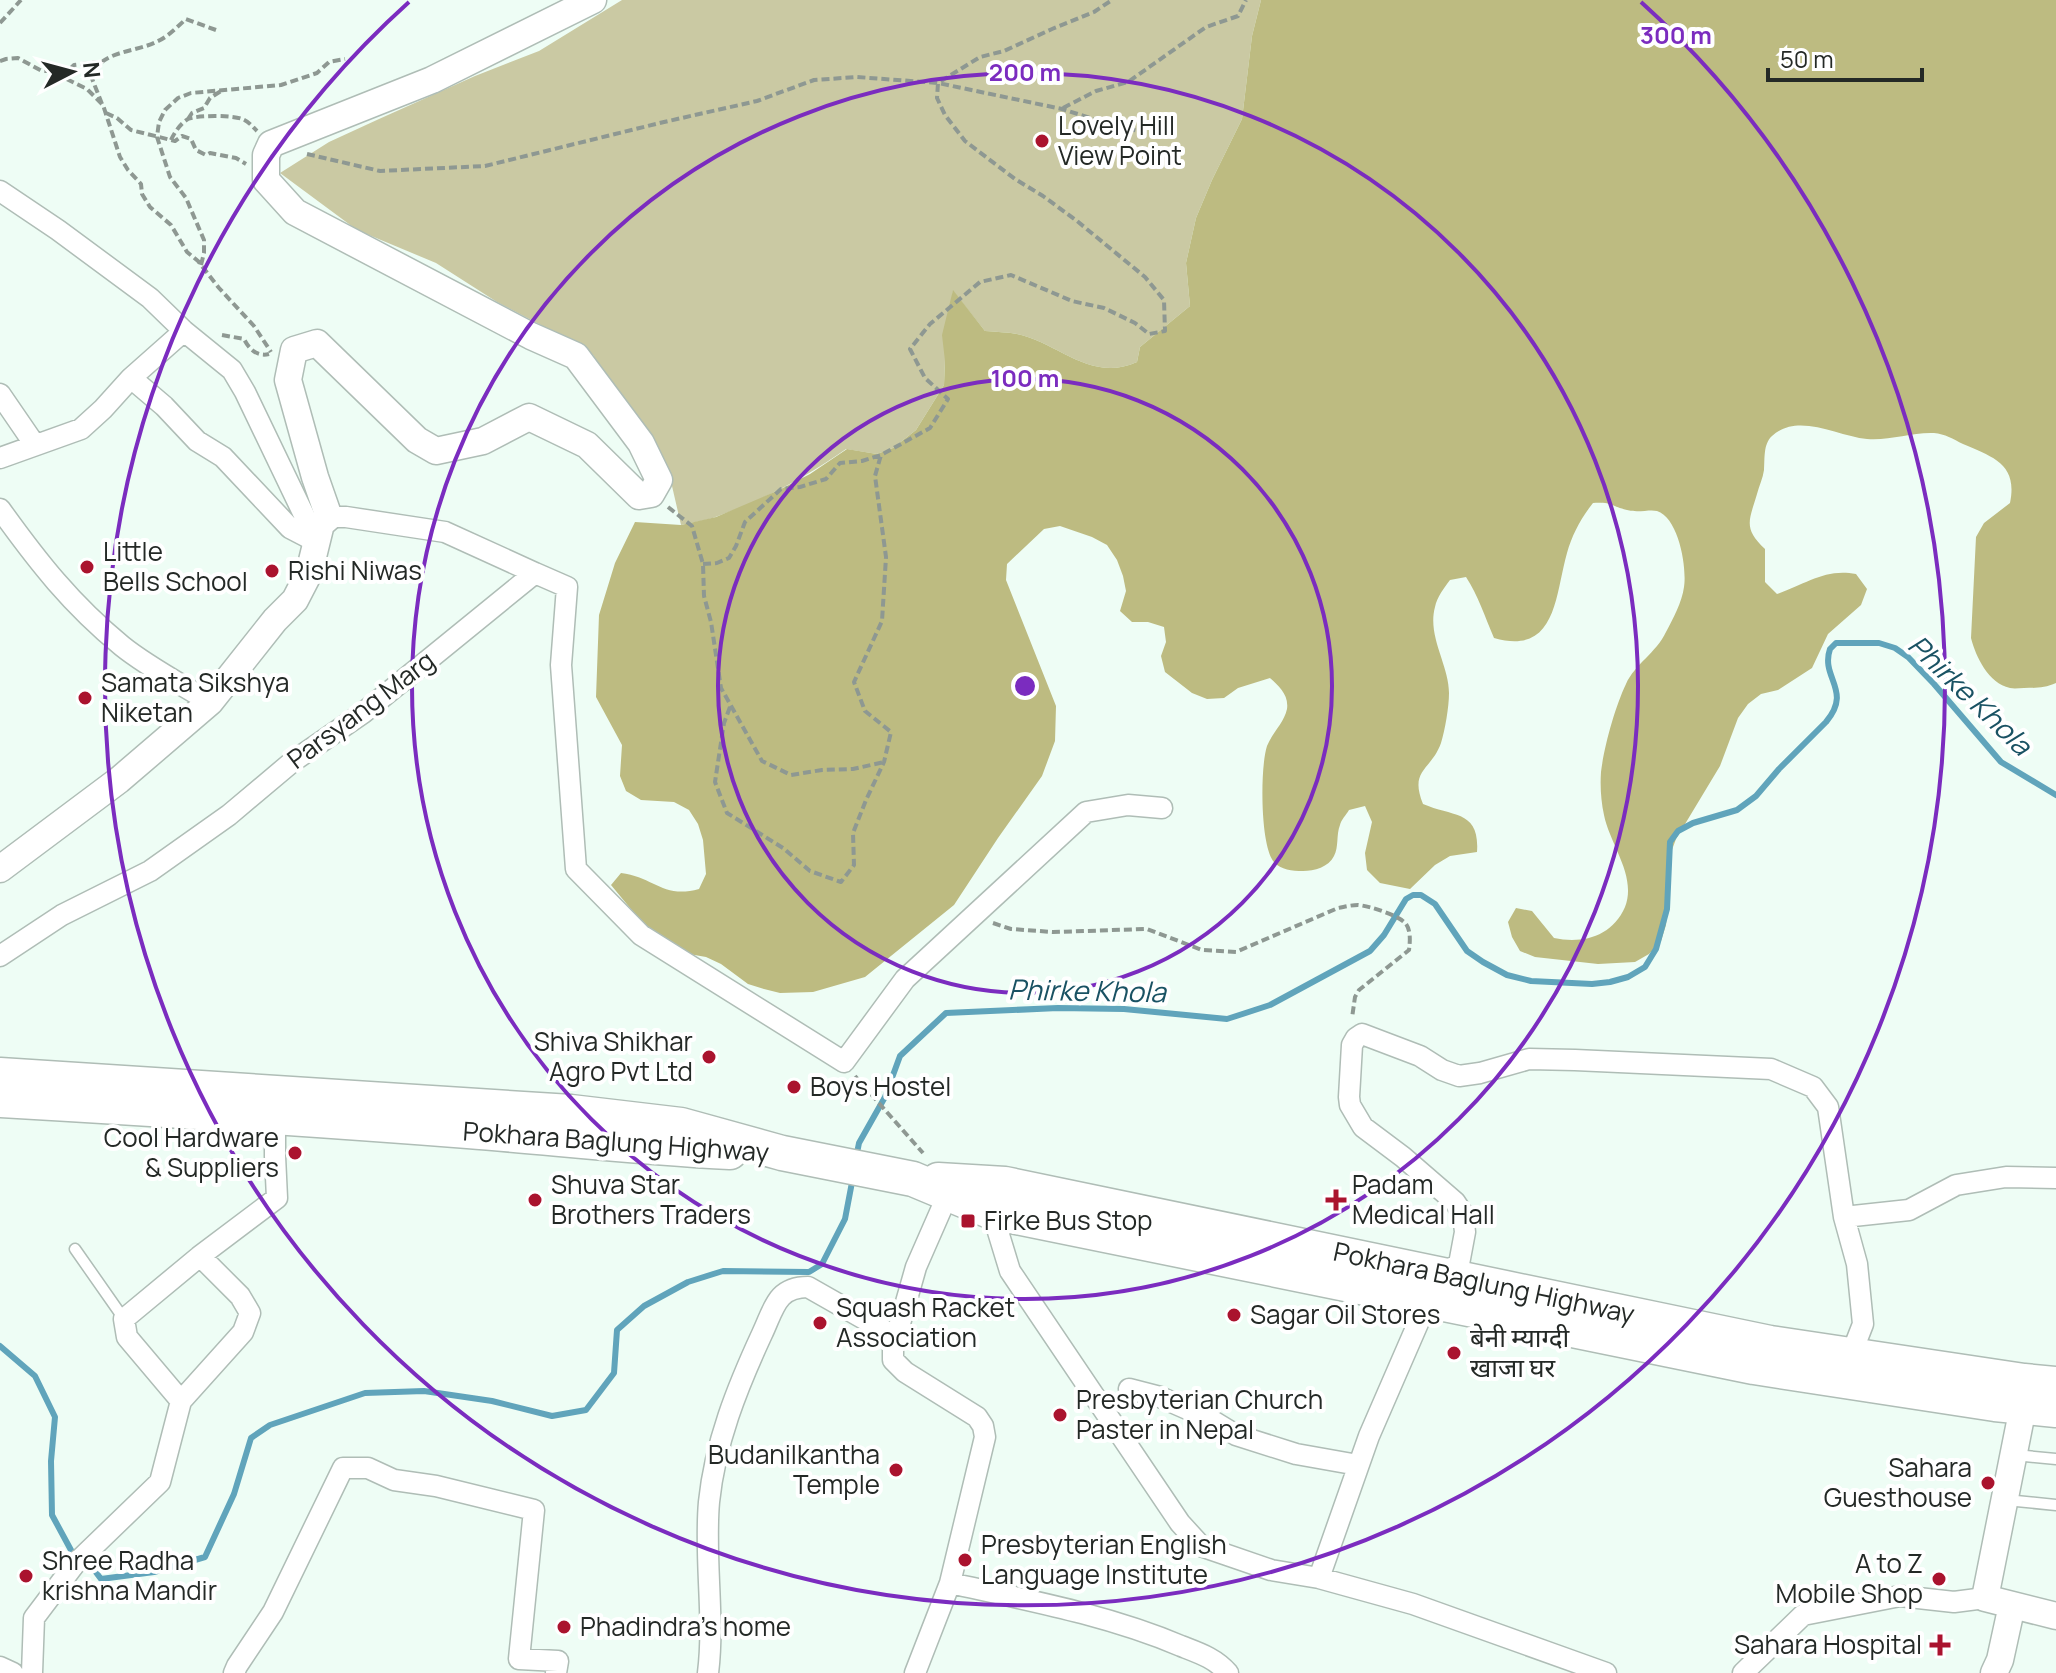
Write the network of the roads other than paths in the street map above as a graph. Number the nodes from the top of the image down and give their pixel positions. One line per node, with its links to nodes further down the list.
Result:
1 (593, 0): 9 (street)
2 (0, 191): 3 (street)
3 (184, 331): 4 (street); 10 (street)
4 (131, 378): 6 (street); 10 (street)
5 (0, 394): 6 (street)
6 (35, 445): 7 (street)
7 (0, 458)
8 (0, 509): 12 (street)
9 (329, 517): 10 (street); 11 (street)
10 (317, 542): 12 (street)
11 (535, 573): 13 (street); 15 (street, Parsyang Marg)
12 (210, 702): 14 (street)
13 (1162, 808)
14 (0, 869)
15 (0, 956)
16 (0, 1075): 18 (highway, Pokhara Baglung Highway)
17 (0, 1100): 18 (highway, Pokhara Baglung Highway)
18 (275, 1104): 20 (highway, Pokhara Baglung Highway); 25 (street)
19 (2056, 1178): 23 (street)
20 (913, 1179): 21 (highway, Pokhara Baglung Highway); 26 (highway, Pokhara Baglung Highway)
21 (948, 1194): 22 (highway, Pokhara Baglung Highway); 28 (street)
22 (992, 1212): 26 (highway, Pokhara Baglung Highway); 39 (street)
23 (1844, 1217): 26 (street); 29 (street)
24 (75, 1249): 27 (lane)
25 (200, 1256): 27 (street); 32 (street)
26 (1433, 1288): 29 (highway, Pokhara Baglung Highway); 33 (highway, Pokhara Baglung Highway); 36 (street)
27 (124, 1319): 32 (street)
28 (896, 1337): 40 (street); 49 (street)
29 (1851, 1355): 30 (highway, Pokhara Baglung Highway)
30 (2056, 1384)
31 (1129, 1389): 36 (street)
32 (181, 1401): 46 (street)
33 (2040, 1408): 34 (street)
34 (2013, 1455): 35 (lane); 37 (street)
35 (2056, 1459)
36 (1358, 1465): 39 (street)
37 (2005, 1500): 38 (lane); 41 (street)
38 (2056, 1505)
39 (1319, 1578): 52 (street)
40 (950, 1583): 50 (street); 51 (street)
41 (1985, 1598): 42 (street); 53 (street)
42 (2012, 1605): 43 (street); 54 (street)
43 (2056, 1616)
44 (0, 1667): 45 (street)
45 (13, 1673)
46 (32, 1673)
47 (234, 1673): 48 (street)
48 (556, 1673)
49 (708, 1673)
50 (915, 1673)
51 (1228, 1673)
52 (1606, 1673)
53 (1743, 1673)
54 (1994, 1673)

